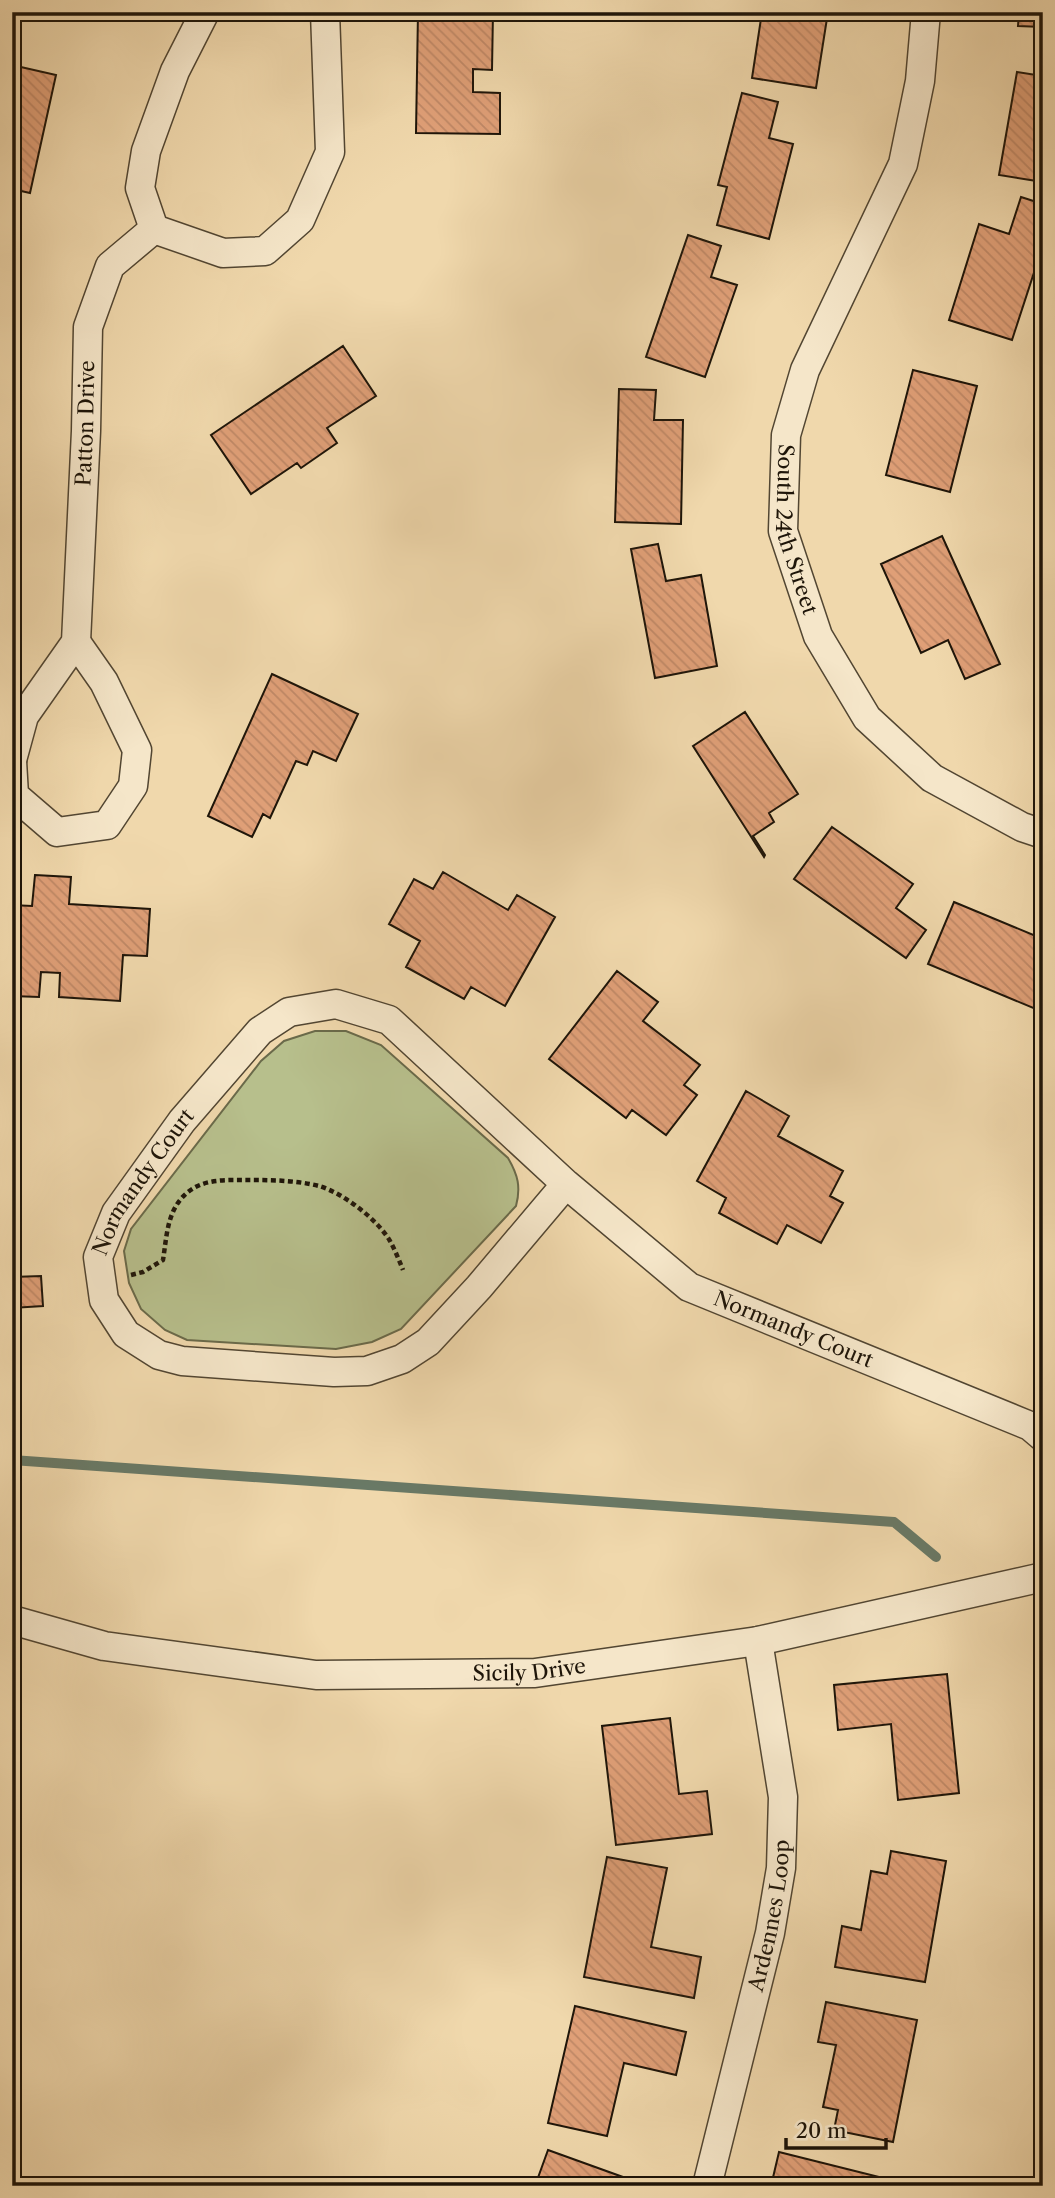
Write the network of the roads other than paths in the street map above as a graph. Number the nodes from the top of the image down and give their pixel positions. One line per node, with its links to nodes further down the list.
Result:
1 (205, 12): 4 (street)
2 (325, 12): 4 (street)
3 (926, 12): 7 (street, South 24th Street)
4 (154, 229): 5 (street, Patton Drive)
5 (76, 642): 6 (street); 6 (street)
6 (12, 760)
7 (1043, 834)
8 (566, 1184): 8 (street, Normandy Court); 9 (street, Normandy Court)
9 (1043, 1437)
10 (1043, 1577): 12 (street, Sicily Drive)
11 (12, 1620): 12 (street, Sicily Drive)
12 (758, 1641): 13 (street, Ardennes Loop)
13 (707, 2186)

